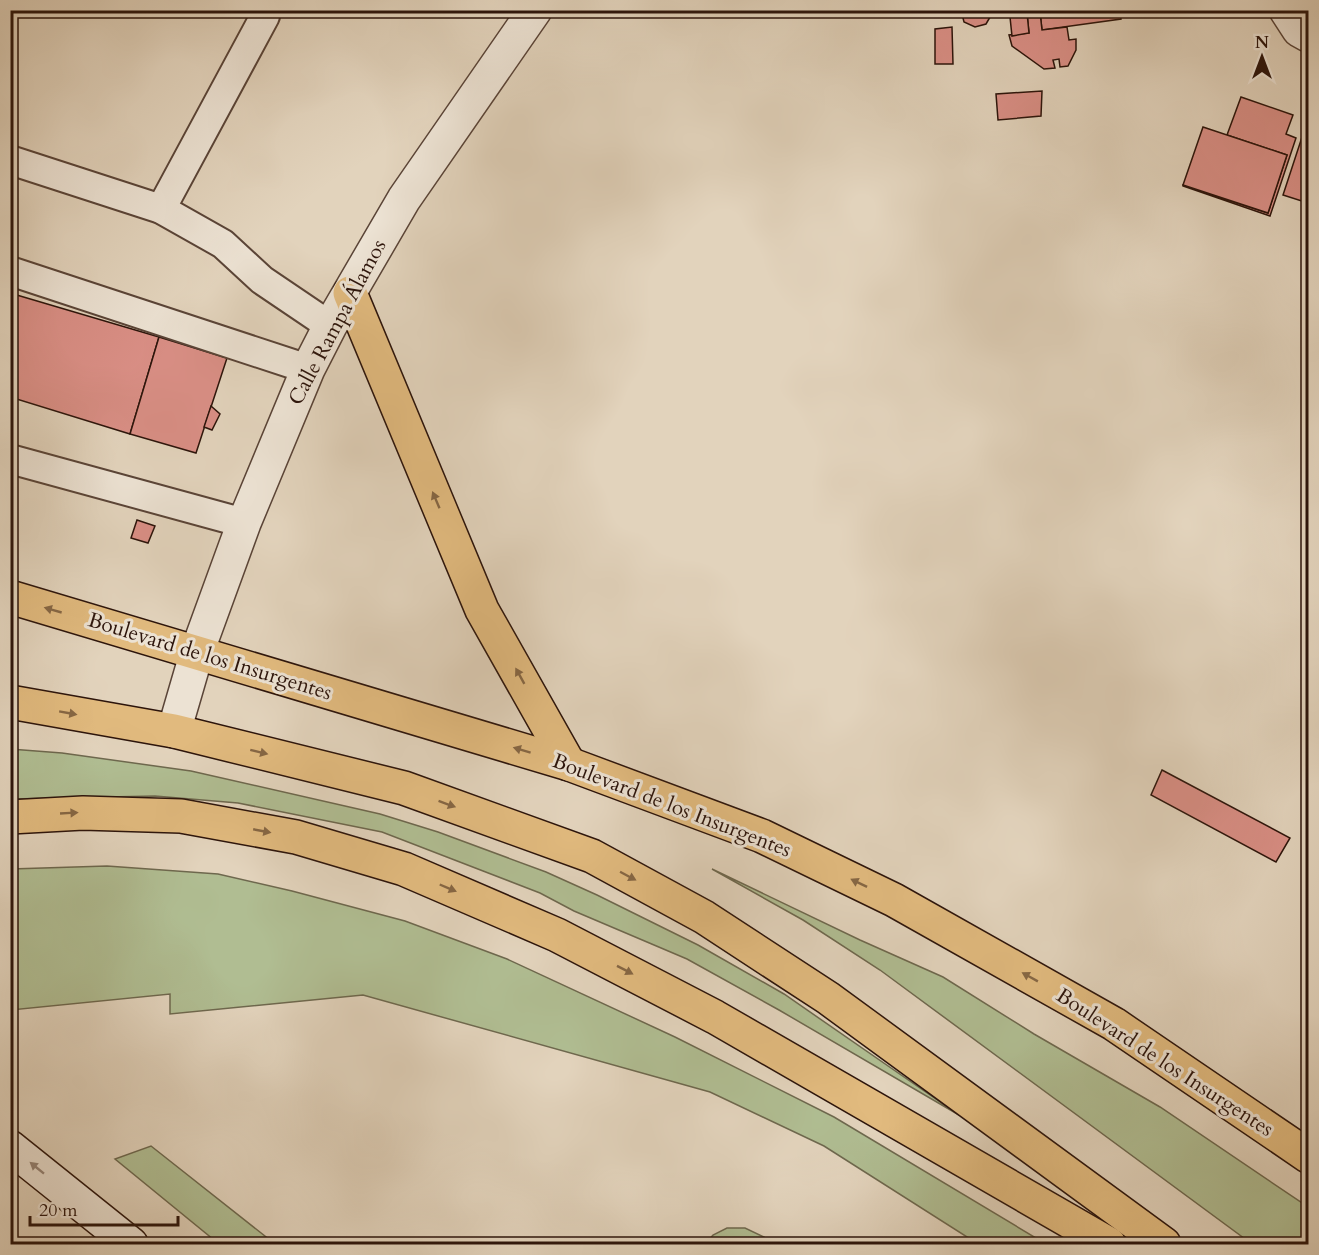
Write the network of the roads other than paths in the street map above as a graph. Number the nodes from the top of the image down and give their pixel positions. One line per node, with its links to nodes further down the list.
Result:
1 (535, 10): 8 (street, Calle Rampa Álamos)
2 (1286, 10): 4 (street)
3 (265, 16): 6 (lane)
4 (1308, 34)
5 (10, 160): 6 (lane)
6 (161, 209): 9 (lane)
7 (10, 271): 10 (lane)
8 (350, 293): 9 (street, Calle Rampa Álamos); 17 (main road, one-way to 8)
9 (330, 326): 10 (street, Calle Rampa Álamos)
10 (308, 369): 12 (street, Calle Rampa Álamos)
11 (10, 459): 12 (lane)
12 (244, 524): 14 (street, Calle Rampa Álamos)
13 (10, 597): 14 (main road, Boulevard de los Insurgentes, one-way to 13)
14 (197, 652): 16 (street, Calle Rampa Álamos); 17 (main road, Boulevard de los Insurgentes, one-way to 14)
15 (10, 702): 16 (main road, one-way to 16)
16 (174, 731): 23 (main road, one-way to 23)
17 (569, 764): 20 (main road, Boulevard de los Insurgentes, one-way to 17)
18 (10, 817): 22 (main road, one-way to 22)
19 (10, 1147): 21 (street, one-way to 19)
20 (1308, 1156)
21 (131, 1245)
22 (1109, 1245)
23 (1164, 1245)

